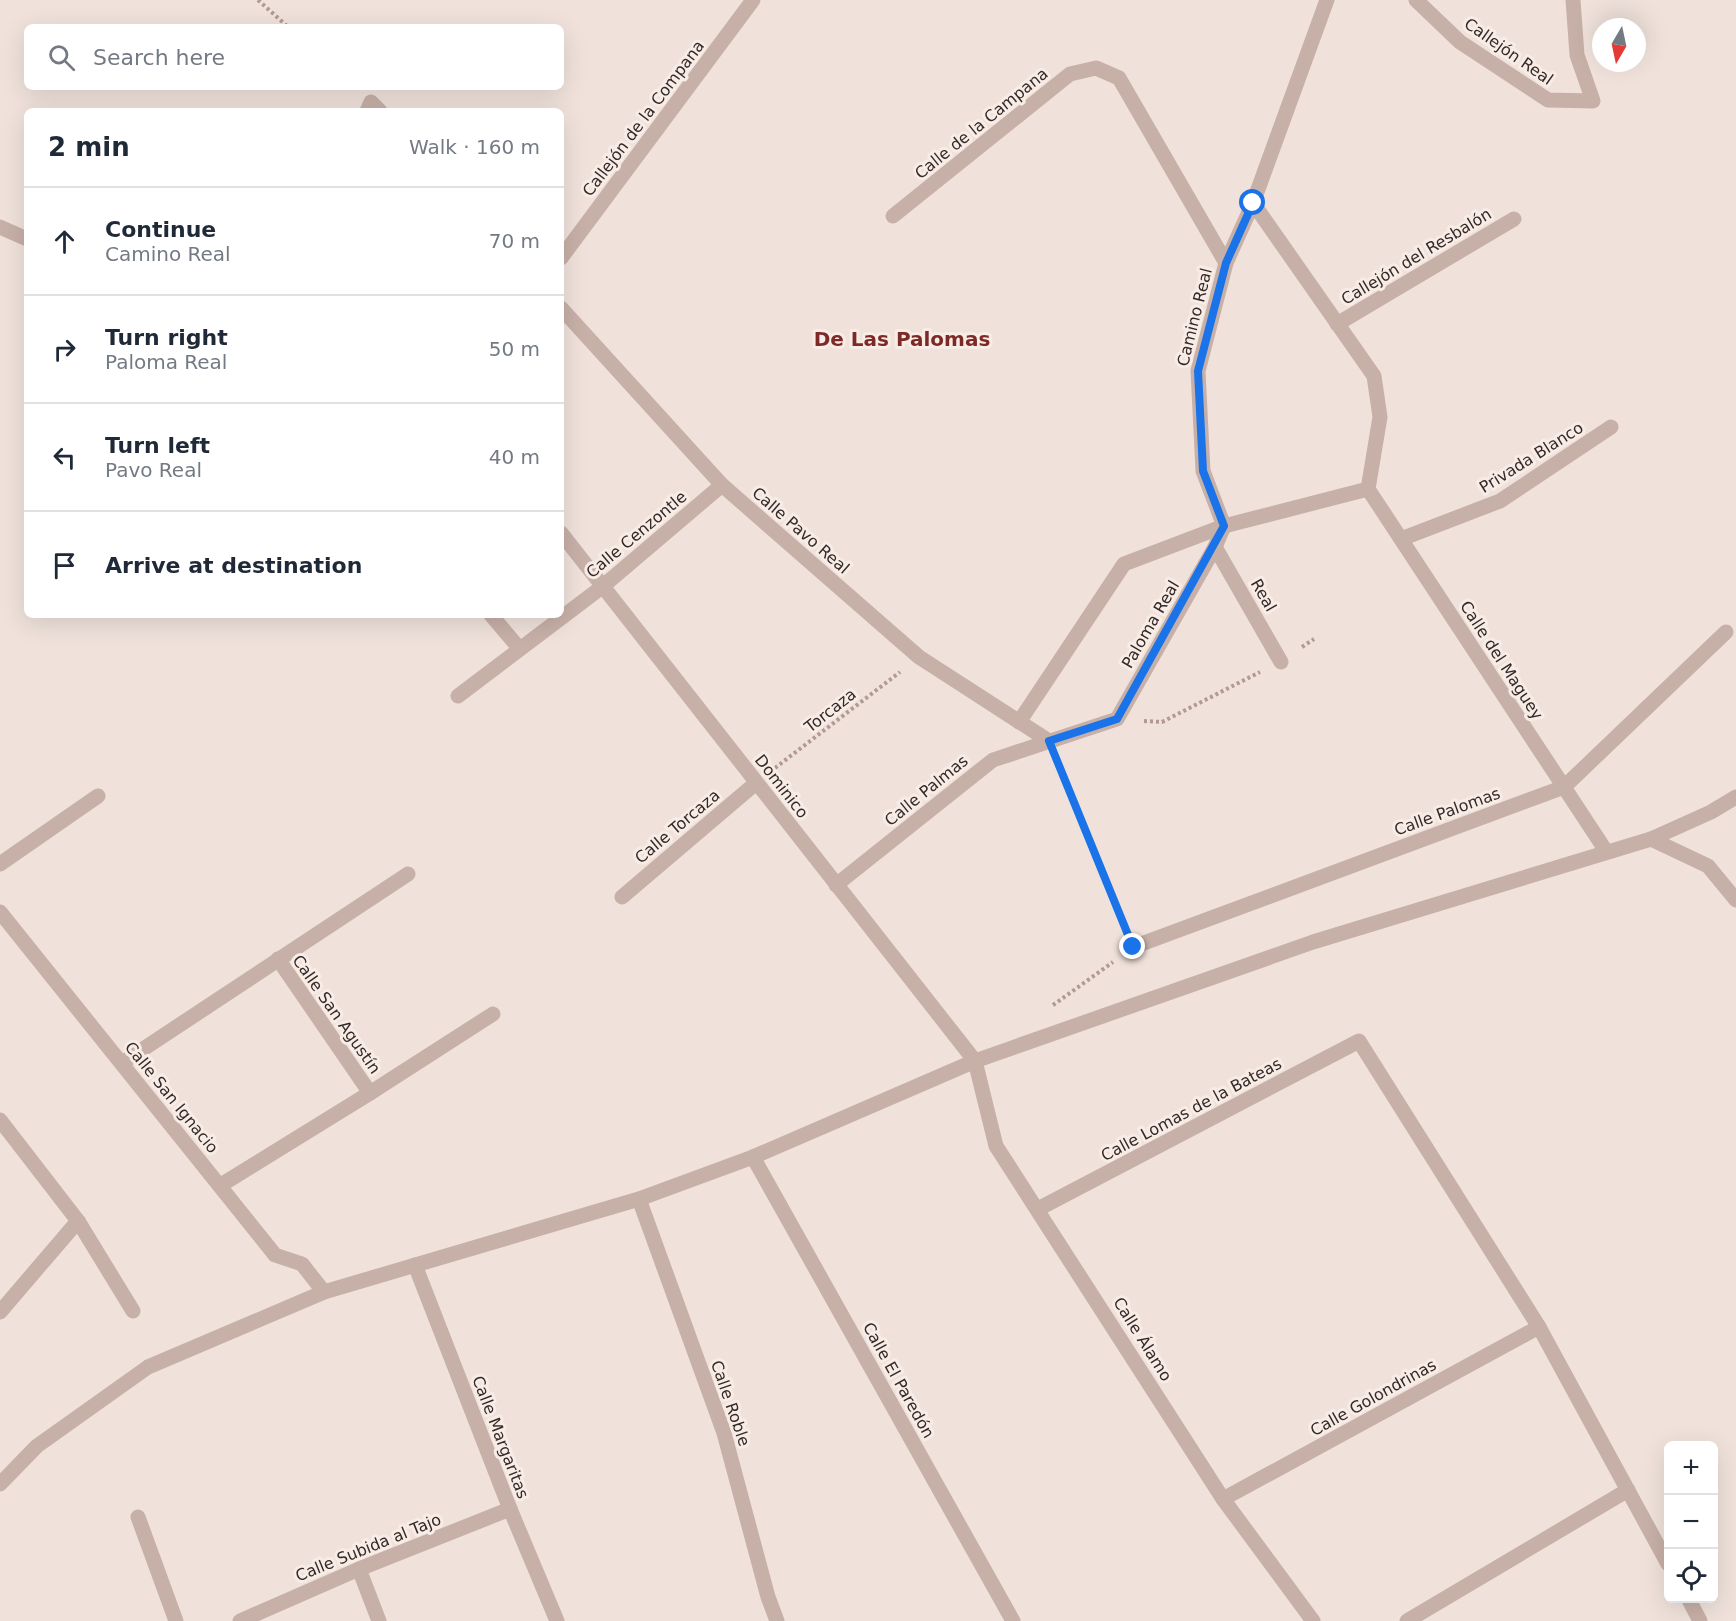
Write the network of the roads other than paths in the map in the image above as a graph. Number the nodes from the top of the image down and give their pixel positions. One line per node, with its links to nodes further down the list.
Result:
1 (753, 0): 10 (street, Callejón de la Compana)
2 (1327, 0): 5 (street, Camino Real)
3 (1416, 0): 4 (street, Callejón Real)
4 (1573, 0)
5 (1253, 203): 11 (street, Camino Real); 13 (street)
6 (893, 216): 11 (street, Calle de la Campana)
7 (1514, 219): 13 (street, Callejón del Resbalón)
8 (0, 227): 9 (street)
9 (24, 238)
10 (564, 254)
11 (1226, 263): 17 (street, Camino Real)
12 (564, 312): 15 (street, Calle Pavo Real)
13 (1337, 324): 16 (street)
14 (1611, 428): 19 (street, Privada Blanco)
15 (722, 485): 21 (street, Calle Cenzontle); 29 (street, Calle Pavo Real)
16 (1368, 489): 17 (street); 19 (street, Calle del Maguey)
17 (1224, 526): 20 (street); 29 (street)
18 (564, 537): 21 (street, Dominico)
19 (1401, 540): 32 (street, Calle del Maguey)
20 (1215, 547): 27 (street, Real); 30 (street, Paloma Real)
21 (602, 587): 22 (street, Calle Cenzontle); 31 (street, Dominico)
22 (564, 615)
23 (494, 618): 26 (street)
24 (560, 618): 26 (street, Calle Cenzontle)
25 (1726, 633): 32 (street, Calle Palomas)
26 (519, 648): 28 (street, Calle Cenzontle)
27 (1281, 662)
28 (458, 696)
29 (1019, 722): 30 (street, Calle Pavo Real)
30 (1049, 741): 39 (street, Calle Palmas)
31 (756, 783): 39 (street, Dominico); 40 (street, Calle Torcaza)
32 (1564, 787): 36 (street, Calle del Maguey); 43 (street, Calle Palomas)
33 (98, 796): 37 (street)
34 (1736, 797): 35 (street)
35 (1652, 838): 36 (street); 41 (street)
36 (1606, 851): 46 (street)
37 (0, 864)
38 (408, 874): 44 (street)
39 (836, 885): 46 (street, Dominico)
40 (622, 897)
41 (1736, 900)
42 (0, 912): 47 (street, Calle San Ignacio)
43 (1133, 947)
44 (278, 960): 47 (street, Calle San Agustín); 48 (street, Calle San Agustín)
45 (493, 1014): 48 (street, Calle San Agustín)
46 (975, 1061): 50 (street); 53 (street, Calle Álamo)
47 (122, 1063): 51 (street, Calle San Ignacio)
48 (370, 1093): 51 (street, Calle San Agustín)
49 (0, 1120): 54 (street)
50 (753, 1157): 52 (street); 73 (street, Calle El Paredón)
51 (220, 1185): 56 (street, Calle San Ignacio)
52 (639, 1199): 55 (street); 72 (street, Calle Roble)
53 (1038, 1209): 59 (street, Calle Lomas de la Bateas); 62 (street, Calle Álamo)
54 (78, 1221): 57 (street); 58 (street)
55 (415, 1265): 56 (street); 63 (street, Calle Margaritas)
56 (324, 1292): 60 (street)
57 (133, 1311)
58 (0, 1312)
59 (1539, 1327): 61 (street); 62 (street, Calle Golondrinas)
60 (0, 1484)
61 (1628, 1490): 65 (street); 75 (street)
62 (1223, 1499): 74 (street, Calle Álamo)
63 (510, 1509): 66 (street, Calle Subida al Tajo); 71 (street, Calle Margaritas)
64 (138, 1517): 68 (street)
65 (1664, 1556)
66 (359, 1569): 69 (street, Calle Subida al Tajo); 70 (street)
67 (1690, 1603): 76 (street)
68 (176, 1621)
69 (240, 1621)
70 (379, 1621)
71 (557, 1621)
72 (777, 1621)
73 (1012, 1621)
74 (1313, 1621)
75 (1407, 1621)
76 (1700, 1621)

